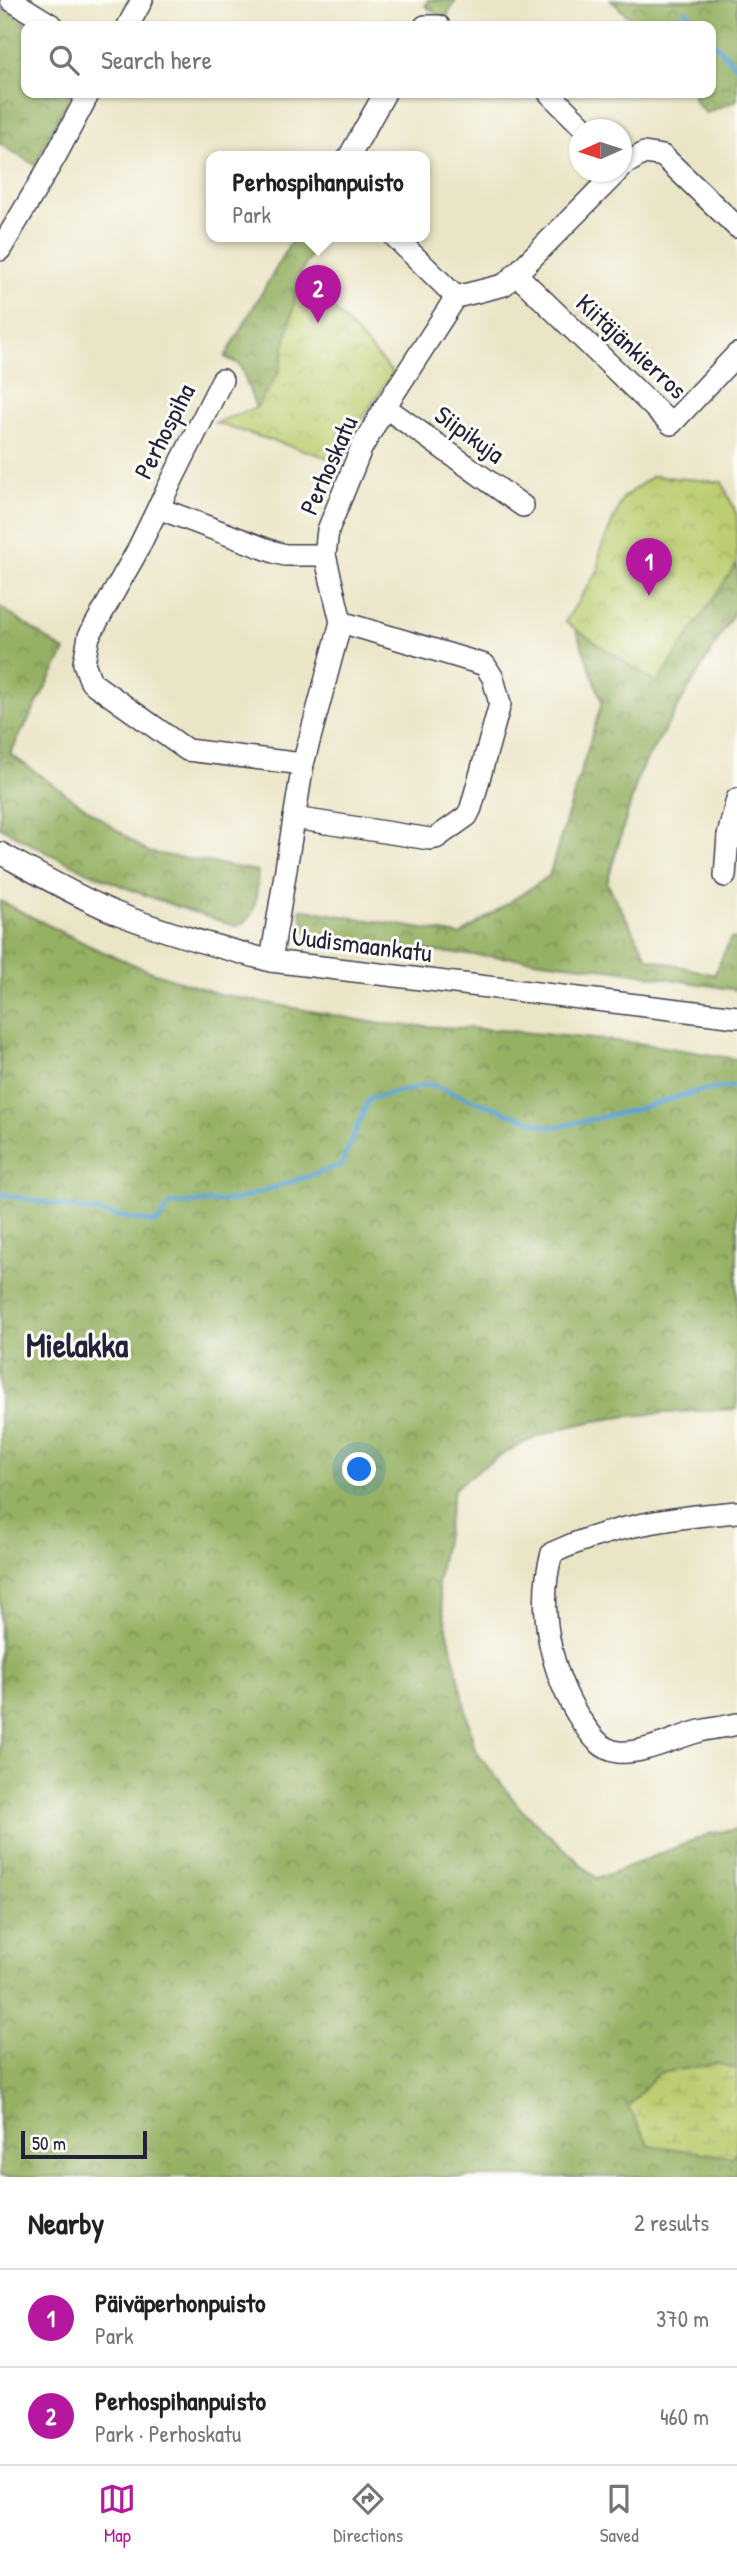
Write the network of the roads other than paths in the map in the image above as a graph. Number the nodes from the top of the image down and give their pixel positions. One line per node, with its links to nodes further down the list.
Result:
1 (11, 0): 3 (street)
2 (142, 0): 4 (street)
3 (45, 21)
4 (131, 21)
5 (86, 98): 14 (street)
6 (381, 98): 9 (street)
7 (554, 98): 8 (street)
8 (575, 119)
9 (352, 151)
10 (632, 160): 12 (street)
11 (607, 182): 15 (street)
12 (737, 227)
13 (400, 242): 16 (street)
14 (0, 250)
15 (516, 274): 16 (street); 17 (street, Kiitäjänkierros)
16 (456, 297): 19 (street, Perhoskatu)
17 (737, 354)
18 (222, 380): 21 (street, Perhospiha)
19 (385, 407): 20 (street, Siipikuja); 22 (street, Perhoskatu)
20 (523, 506)
21 (158, 508): 22 (street); 24 (street, Perhospiha)
22 (325, 555): 23 (street, Perhoskatu)
23 (341, 622): 24 (street, Perhoskatu); 26 (street)
24 (303, 764): 26 (street, Perhoskatu)
25 (737, 799): 27 (street)
26 (294, 818): 30 (street, Perhoskatu)
27 (732, 837): 29 (street)
28 (0, 853): 30 (street, Uudismaankatu)
29 (725, 876)
30 (271, 961): 31 (street, Uudismaankatu)
31 (737, 1017)
32 (737, 1512): 33 (street)
33 (737, 1724)

